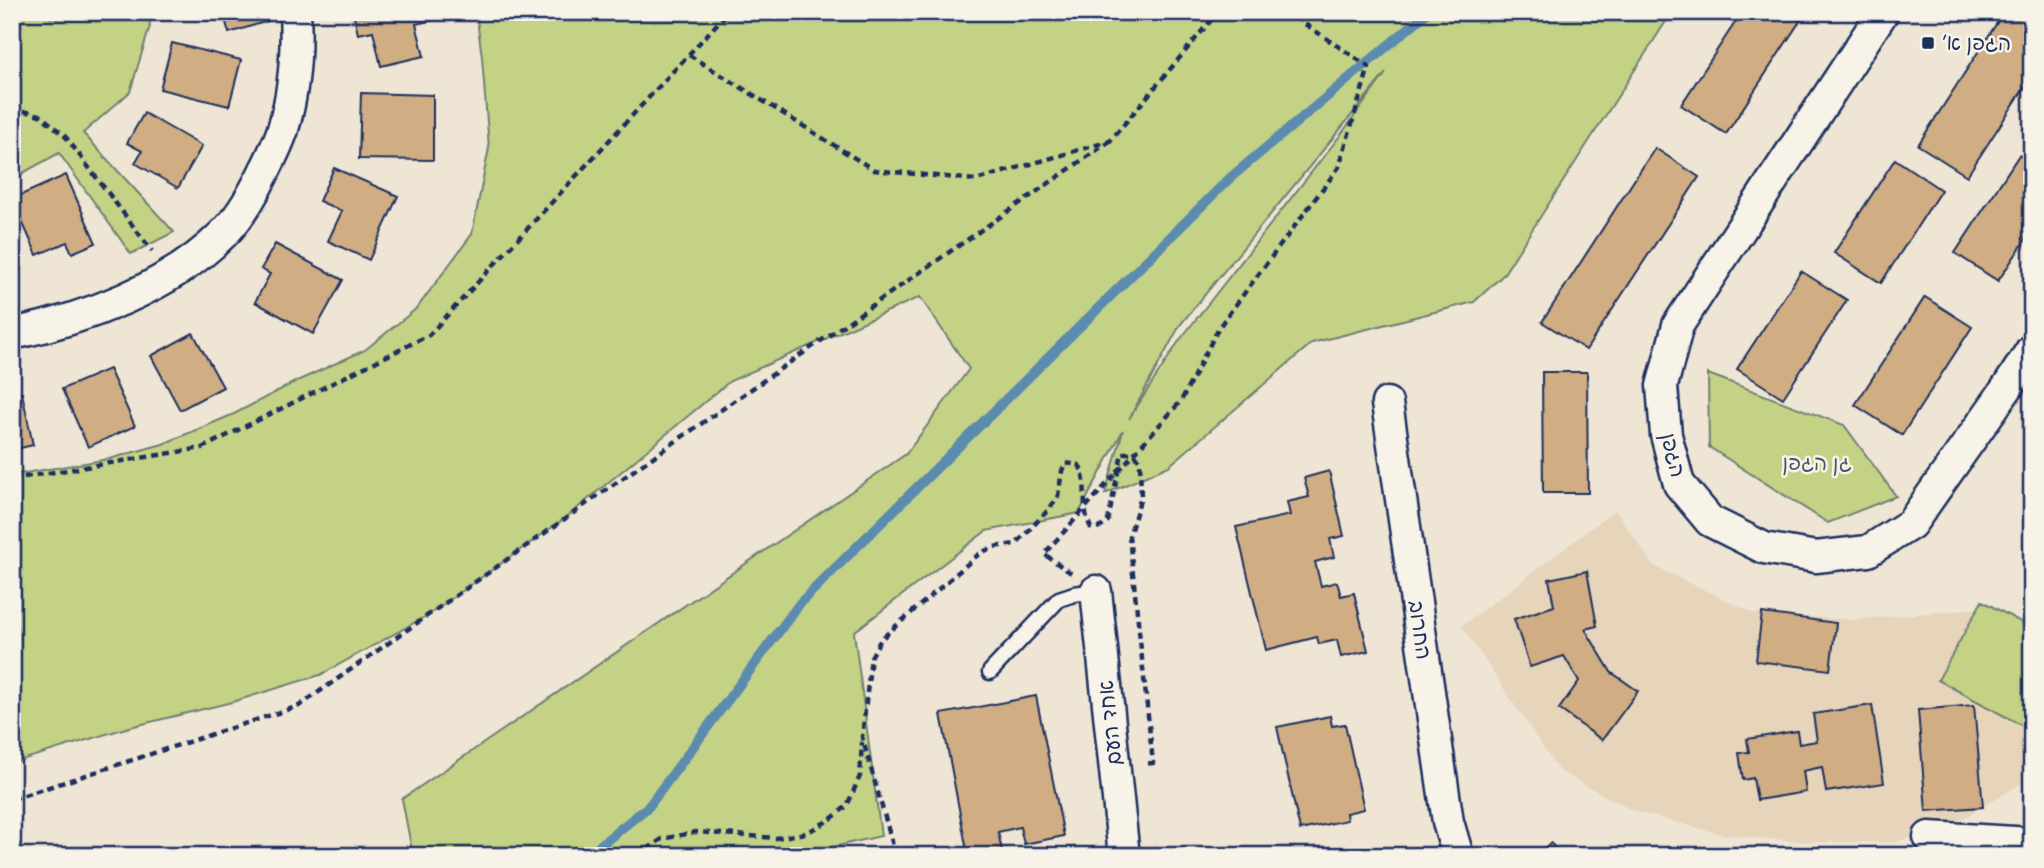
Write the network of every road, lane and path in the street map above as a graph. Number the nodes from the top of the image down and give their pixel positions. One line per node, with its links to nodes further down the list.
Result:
1 (295, 12): 9 (street)
2 (729, 12): 6 (path)
3 (1218, 12): 8 (path)
4 (1287, 12): 14 (path)
5 (1883, 12): 11 (street, הגפן)
6 (689, 55): 8 (path); 13 (path)
7 (12, 108): 9 (path)
8 (1110, 141): 17 (path)
9 (170, 274): 10 (street)
10 (12, 334)
11 (2032, 349)
12 (1387, 403): 22 (street, החרוב)
13 (12, 479)
14 (1096, 591): 15 (lane); 21 (street, אחד העם)
15 (990, 672)
16 (862, 737): 20 (path)
17 (12, 799)
18 (1928, 837): 19 (street)
19 (2032, 844)
20 (636, 856)
21 (1124, 856)
22 (1458, 856)

